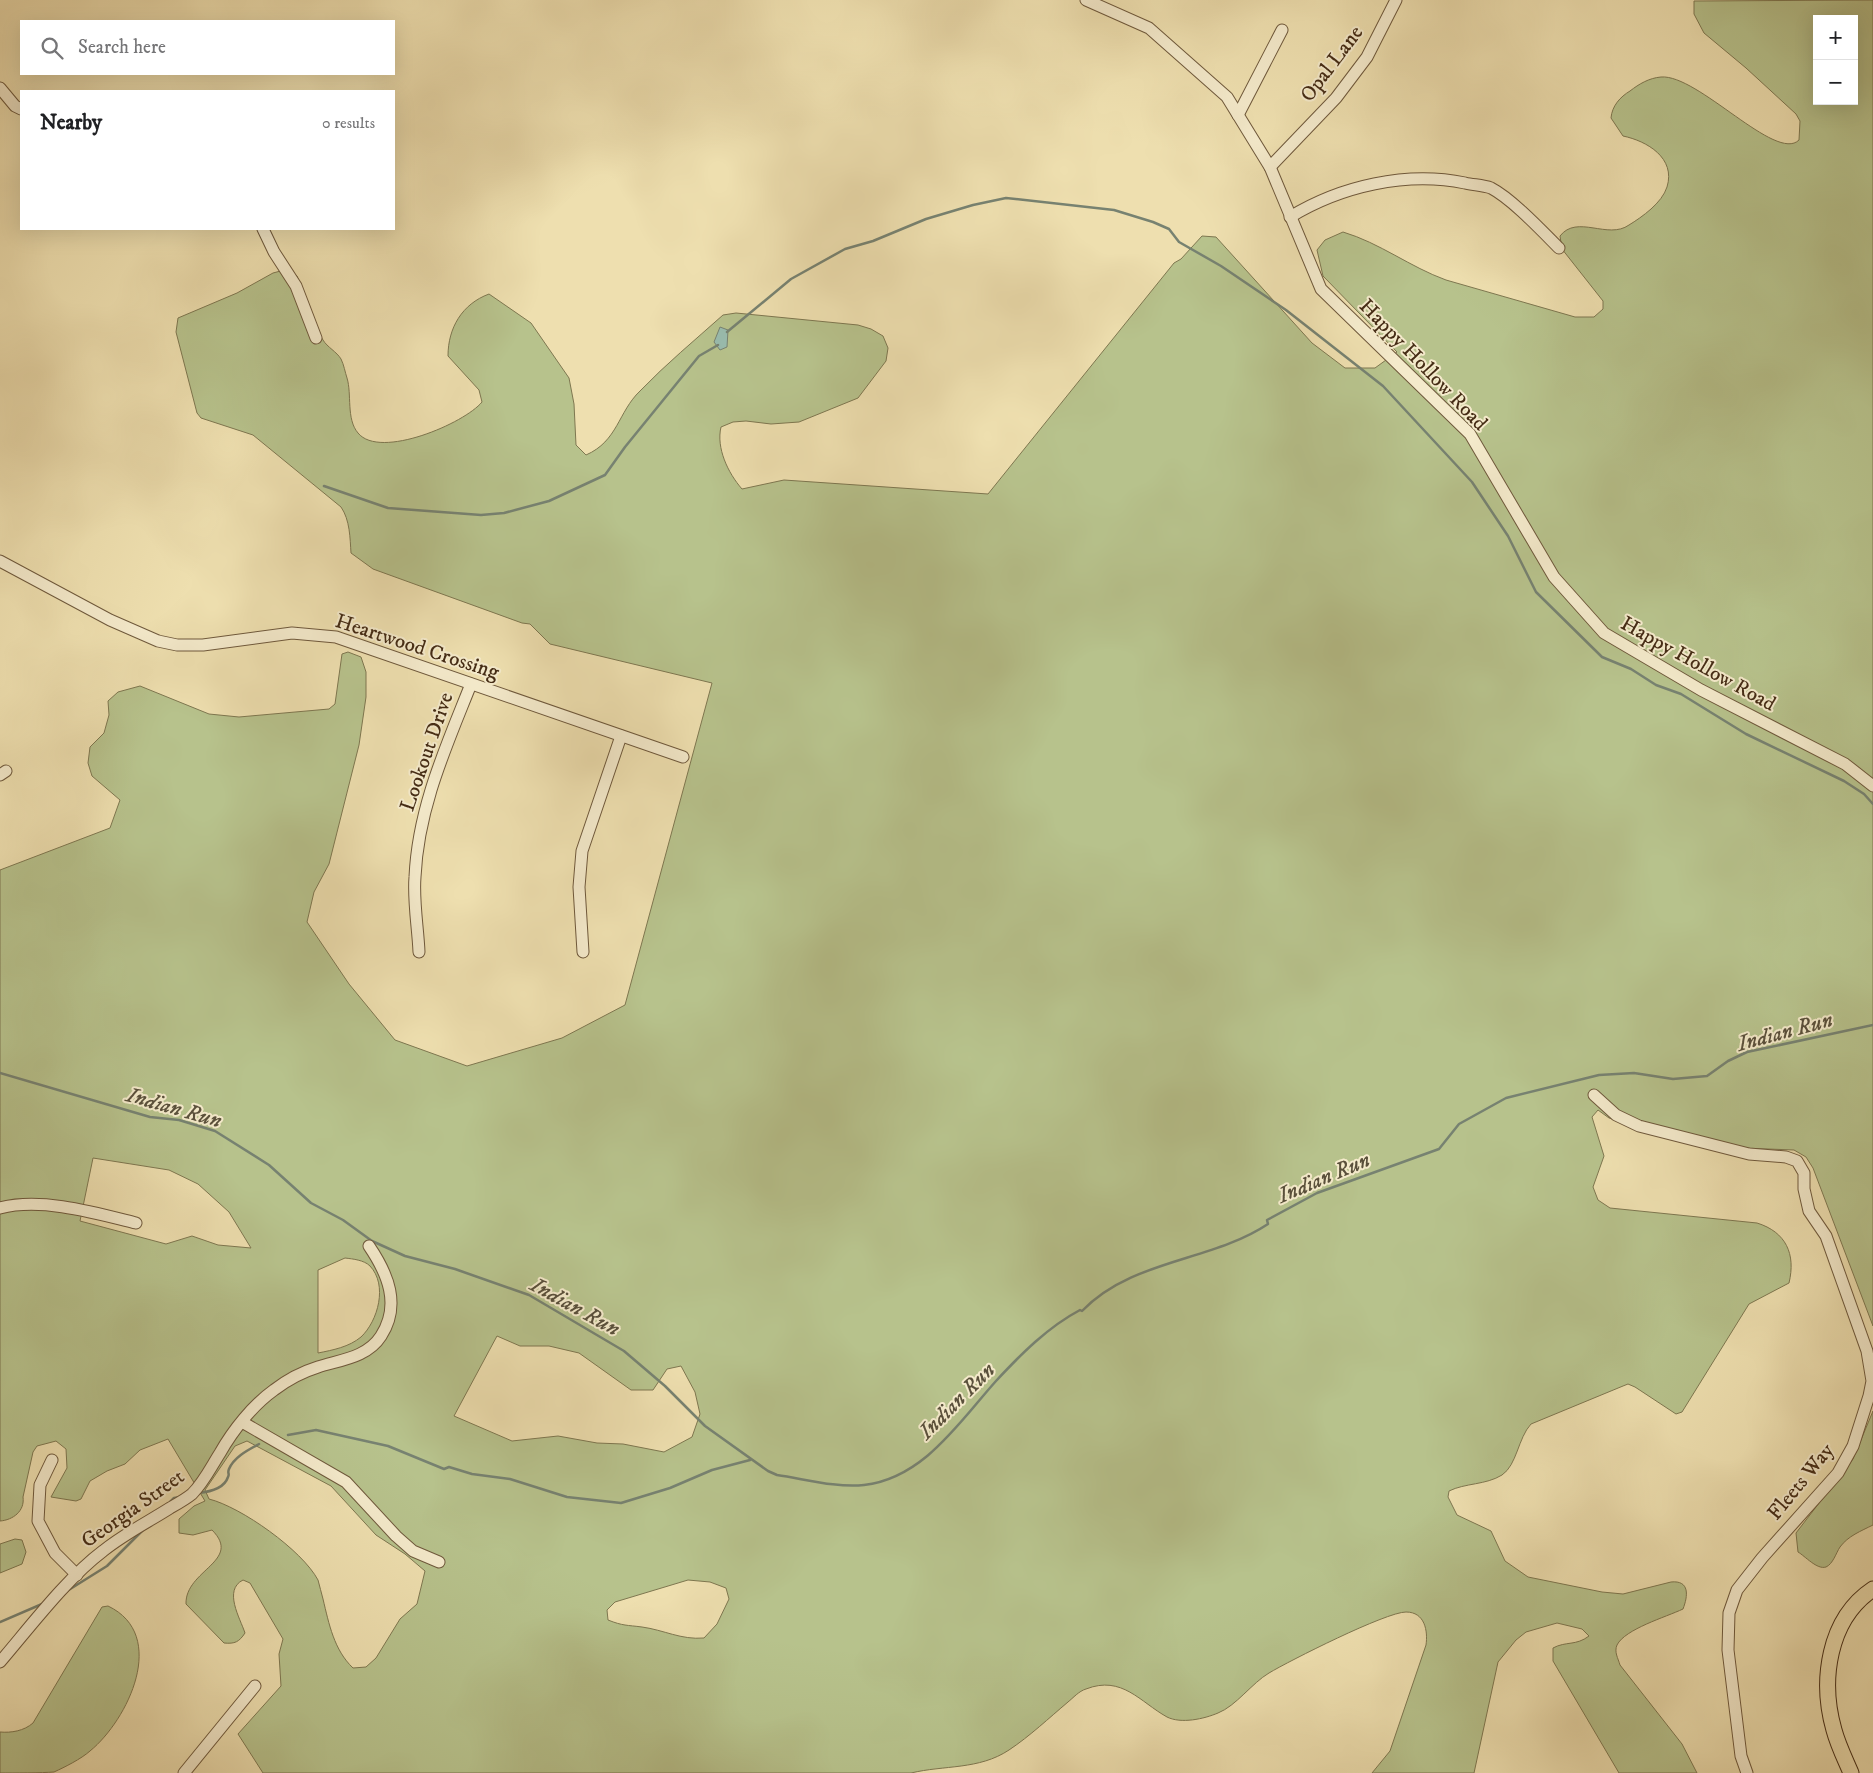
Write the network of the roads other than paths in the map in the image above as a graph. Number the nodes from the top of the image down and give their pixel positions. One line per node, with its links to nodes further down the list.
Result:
1 (1086, 0): 6 (street, Happy Hollow Road)
2 (1396, 0): 7 (street, Opal Lane)
3 (1282, 30): 6 (street)
4 (0, 88): 5 (street)
5 (20, 108)
6 (1238, 115): 7 (street, Happy Hollow Road)
7 (1270, 167): 8 (street, Happy Hollow Road)
8 (1290, 216): 10 (street); 16 (street, Happy Hollow Road)
9 (263, 230): 11 (street)
10 (1559, 248)
11 (316, 338)
12 (0, 561): 13 (street, Heartwood Crossing)
13 (471, 684): 14 (street, Heartwood Crossing); 17 (street, Lookout Drive)
14 (621, 736): 15 (street, Heartwood Crossing); 18 (street)
15 (682, 757)
16 (1873, 786)
17 (419, 952)
18 (583, 952)
19 (1594, 1095): 31 (street, Fleets Way)
20 (0, 1208): 21 (street)
21 (136, 1223)
22 (369, 1246): 23 (street, Georgia Street)
23 (242, 1422): 25 (street); 26 (street, Georgia Street)
24 (52, 1460): 26 (street)
25 (439, 1562)
26 (77, 1575): 28 (street, Georgia Street)
27 (1873, 1589): 32 (main road)
28 (0, 1662)
29 (255, 1686): 30 (street)
30 (184, 1773)
31 (1746, 1773)
32 (1851, 1773)

